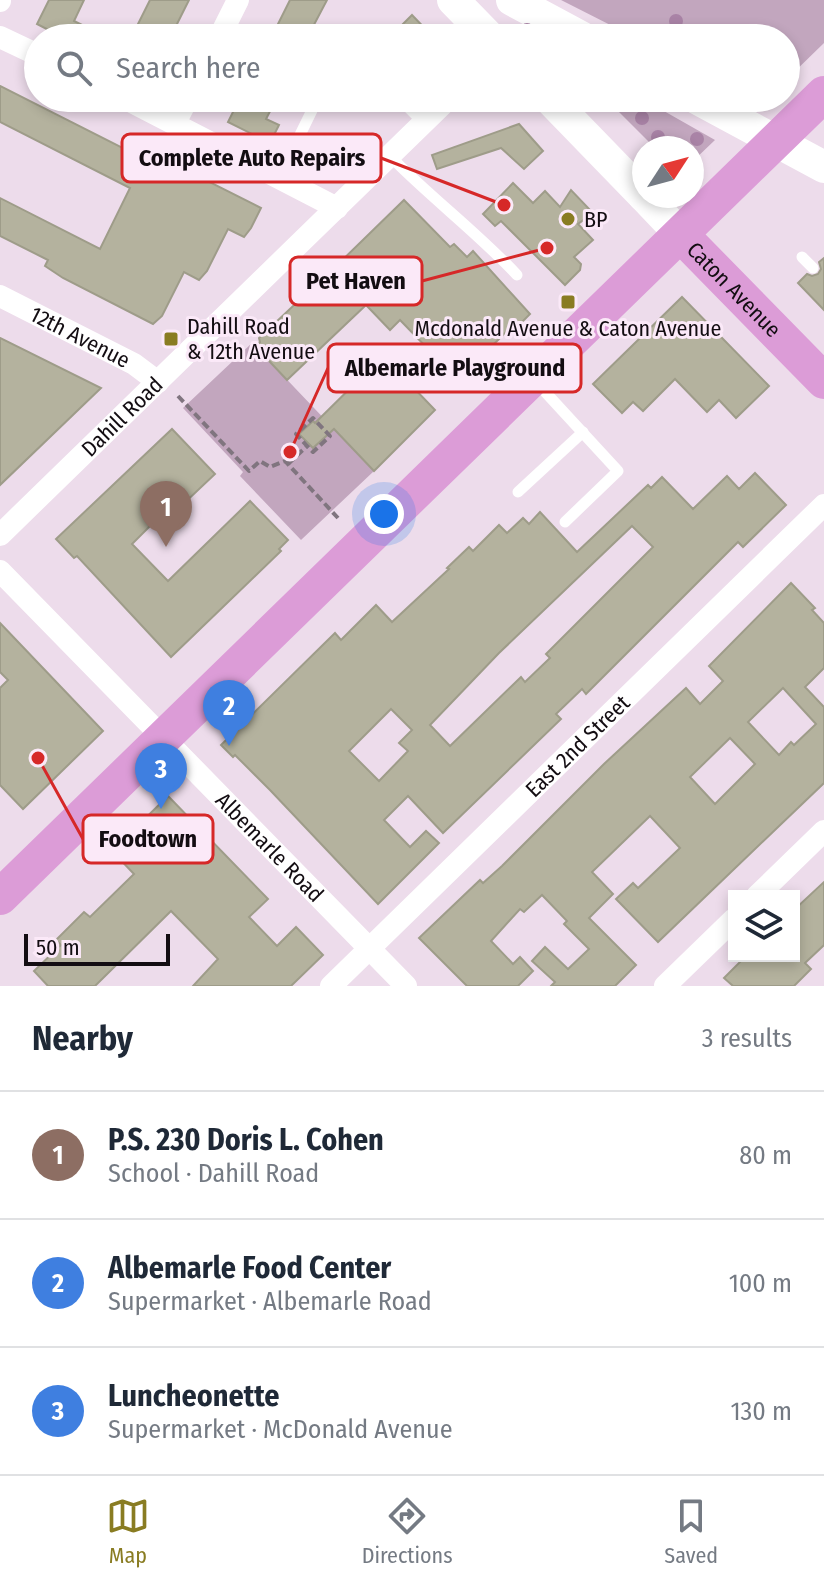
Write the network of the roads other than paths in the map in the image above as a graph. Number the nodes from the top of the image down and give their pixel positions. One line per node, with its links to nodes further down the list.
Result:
1 (238, 0): 4 (street)
2 (453, 0): 5 (main road)
3 (512, 0): 6 (main road)
4 (226, 24)
5 (476, 24)
6 (557, 24)
7 (0, 37): 8 (street)
8 (24, 48)
9 (824, 94): 19 (main road)
10 (153, 112): 17 (street)
11 (181, 112): 17 (street)
12 (311, 112): 21 (lane)
13 (413, 112): 18 (lane)
14 (435, 112): 18 (street, Dahill Road)
15 (563, 112): 23 (main road, Caton Avenue)
16 (722, 112): 19 (main road)
17 (175, 123): 24 (street)
18 (424, 123): 20 (street, Dahill Road)
19 (776, 141): 22 (main road); 26 (main road)
20 (390, 156): 24 (street, Dahill Road); 29 (lane)
21 (328, 157)
22 (824, 167)
23 (632, 184)
24 (337, 208): 33 (street, Dahill Road)
25 (655, 208): 26 (main road, Caton Avenue)
26 (681, 235): 31 (main road); 32 (main road, Caton Avenue)
27 (802, 257): 28 (lane)
28 (813, 268)
29 (517, 275)
30 (0, 296): 33 (street, 12th Avenue)
31 (533, 379): 34 (lane); 40 (main road)
32 (824, 381)
33 (158, 382): 38 (street, Dahill Road)
34 (583, 432): 35 (lane); 37 (lane)
35 (518, 492)
36 (824, 505): 45 (street, East 2nd Street)
37 (565, 522)
38 (0, 535)
39 (0, 571): 40 (street, Albemarle Road)
40 (164, 738): 43 (main road); 45 (street, Albemarle Road)
41 (824, 831): 42 (street)
42 (763, 890)
43 (0, 897)
44 (728, 925): 48 (street)
45 (370, 949): 46 (street, East 2nd Street); 47 (street, Albemarle Road)
46 (331, 986)
47 (406, 986)
48 (665, 986)

